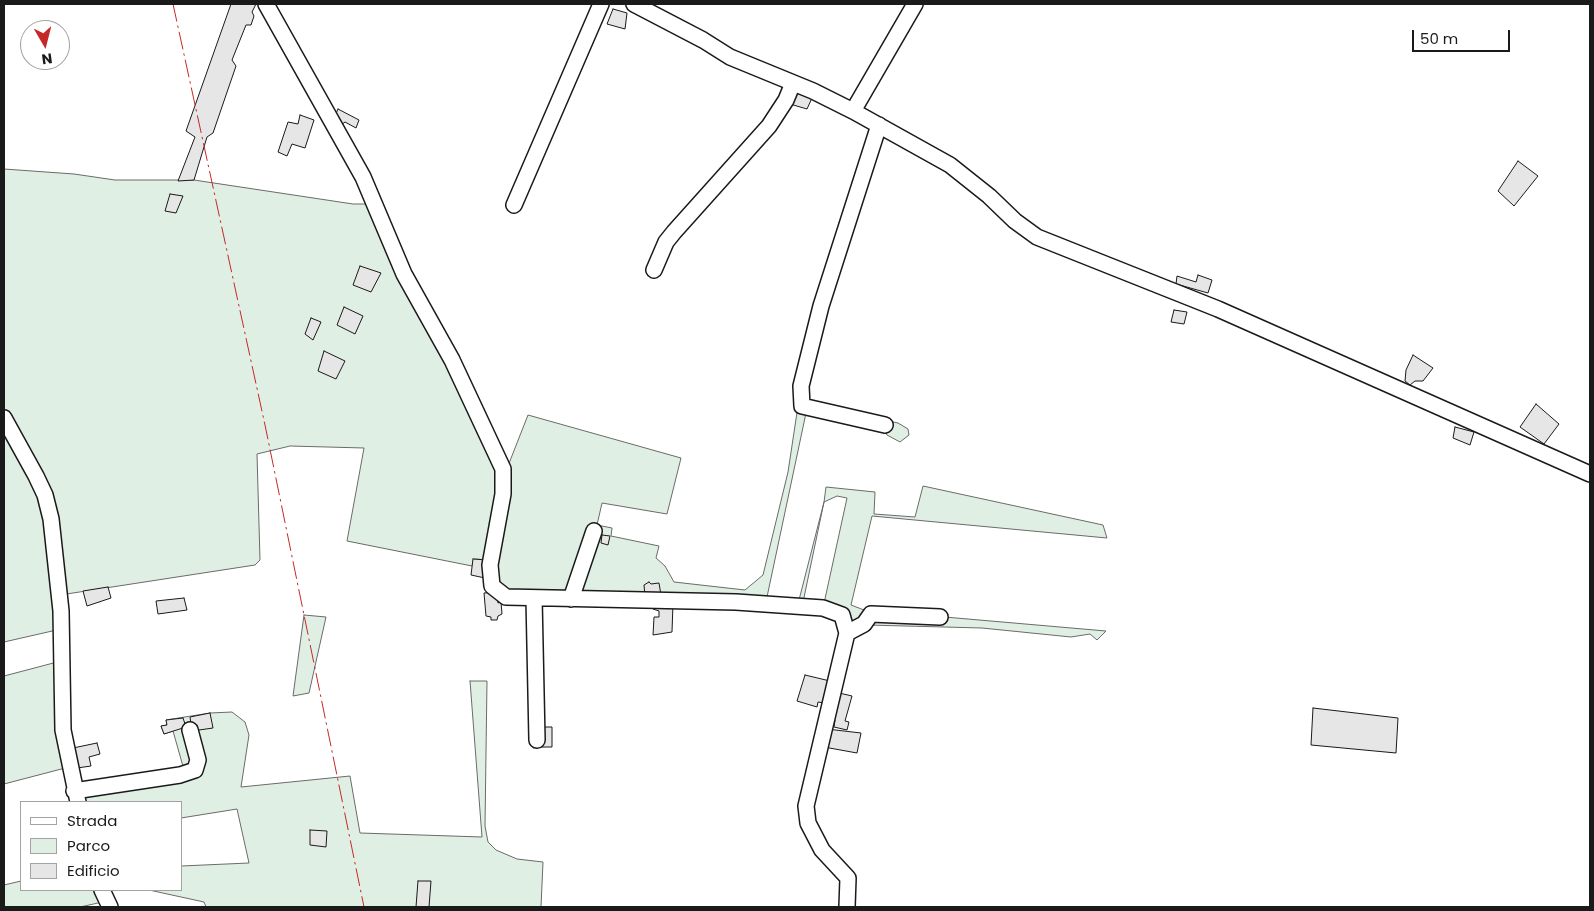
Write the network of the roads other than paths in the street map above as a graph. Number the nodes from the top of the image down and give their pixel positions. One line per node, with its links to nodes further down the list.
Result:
1 (266, 4): 14 (street)
2 (600, 4): 8 (street)
3 (634, 4): 5 (street)
4 (915, 4): 6 (street)
5 (793, 83): 6 (street); 9 (street)
6 (853, 111): 7 (street)
7 (879, 125): 11 (street); 12 (street)
8 (514, 205)
9 (654, 270)
10 (4, 418): 20 (street)
11 (886, 425)
12 (1590, 474)
13 (594, 532): 15 (street)
14 (534, 598): 15 (street); 19 (street)
15 (571, 599): 17 (street)
16 (940, 617): 17 (street)
17 (847, 633): 23 (street)
18 (190, 730): 20 (street)
19 (537, 740)
20 (76, 797)
21 (102, 891): 22 (street)
22 (110, 907)
23 (847, 907)

